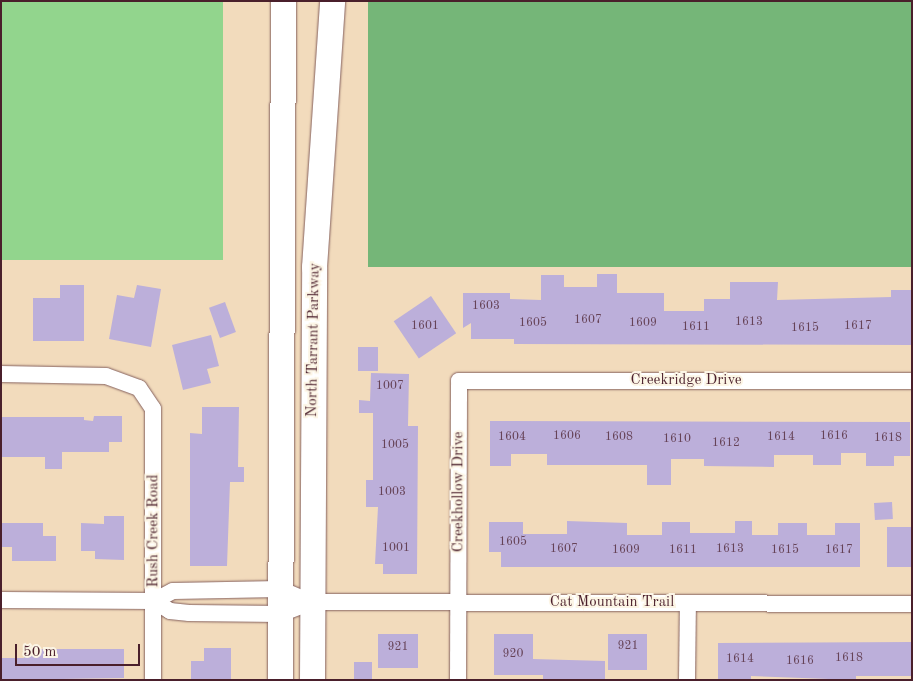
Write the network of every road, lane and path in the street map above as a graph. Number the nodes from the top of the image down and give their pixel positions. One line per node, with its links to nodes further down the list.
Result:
1 (283, 1): 6 (main road)
2 (332, 1): 9 (main road, North Tarrant Parkway)
3 (1, 374): 8 (street, Rush Creek Road)
4 (460, 381): 5 (street, Creekridge Drive); 10 (street, Creekhollow Drive)
5 (912, 381)
6 (280, 589): 8 (street, Cat Mountain Trail); 9 (street, Cat Mountain Trail); 13 (main road)
7 (1, 600): 8 (street, Cat Mountain Trail)
8 (154, 600): 13 (street, Cat Mountain Trail); 14 (street, Rush Creek Road)
9 (311, 602): 10 (street, Cat Mountain Trail); 13 (street, Cat Mountain Trail); 16 (main road, North Tarrant Parkway)
10 (458, 602): 11 (street, Cat Mountain Trail); 17 (street, Creekhollow Drive)
11 (688, 603): 12 (street, Cat Mountain Trail); 18 (street)
12 (912, 604)
13 (280, 614): 15 (main road)
14 (153, 680)
15 (280, 680)
16 (312, 680)
17 (458, 680)
18 (687, 680)

